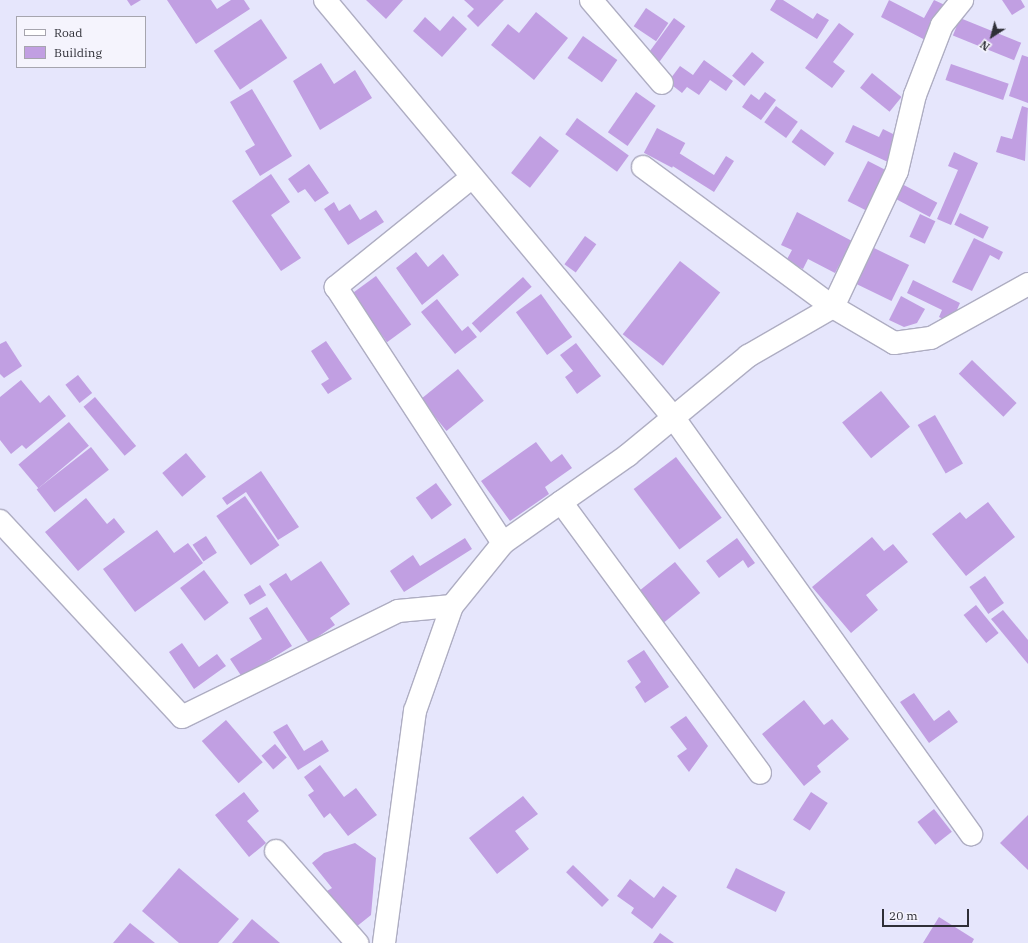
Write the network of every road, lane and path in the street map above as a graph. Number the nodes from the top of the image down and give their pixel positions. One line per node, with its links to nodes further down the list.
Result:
1 (325, 0): 6 (street)
2 (591, 0): 4 (street)
3 (962, 0): 8 (street)
4 (662, 83)
5 (643, 167): 8 (street)
6 (471, 178): 9 (street); 12 (street)
7 (1028, 284): 8 (street)
8 (833, 307): 9 (street)
9 (673, 417): 10 (street); 15 (street)
10 (561, 502): 12 (street); 14 (street)
11 (0, 521): 13 (street)
12 (504, 543): 13 (street)
13 (452, 606): 18 (street)
14 (760, 773)
15 (971, 834)
16 (276, 851): 17 (street)
17 (357, 943)
18 (384, 943)

